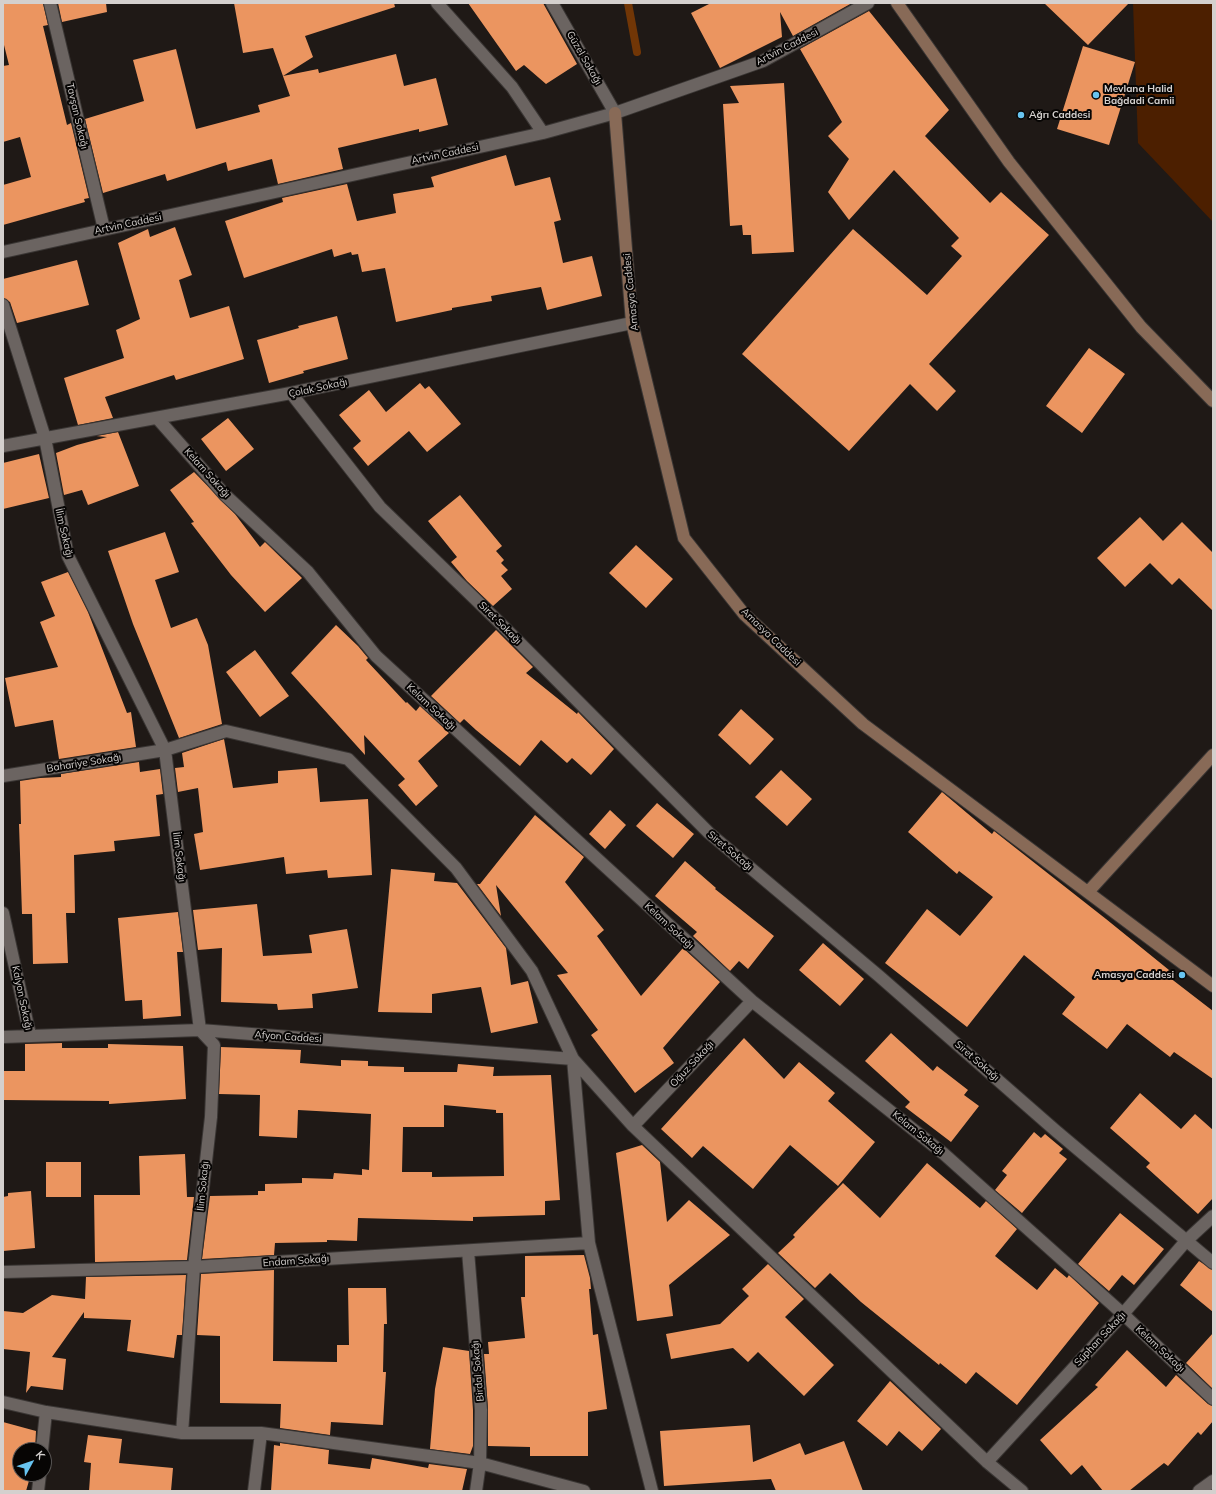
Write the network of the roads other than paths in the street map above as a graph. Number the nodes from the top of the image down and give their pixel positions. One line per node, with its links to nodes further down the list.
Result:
1 (50, 3): 8 (street, Tavşan Sokağı)
2 (437, 3): 7 (street)
3 (552, 3): 6 (street, Güzel Sokağı)
4 (868, 3): 6 (street, Artvin Caddesi)
5 (897, 3): 13 (street)
6 (615, 113): 7 (street, Artvin Caddesi); 11 (street, Amasya Caddesi)
7 (543, 133): 8 (street, Artvin Caddesi)
8 (104, 229): 9 (street, Artvin Caddesi)
9 (3, 252)
10 (3, 305): 15 (street, İlim Sokağı)
11 (632, 323): 12 (street, Çolak Sokağı); 20 (street, Amasya Caddesi)
12 (291, 394): 14 (street, Çolak Sokağı); 30 (street, Siret Sokağı)
13 (1213, 401)
14 (158, 419): 15 (street, Çolak Sokağı); 23 (street, Kelam Sokağı)
15 (45, 438): 16 (street, Çolak Sokağı); 17 (street, İlim Sokağı)
16 (3, 446)
17 (165, 750): 19 (street, Bahariye Sokağı); 24 (street, İlim Sokağı); 27 (street, Bahariye Sokağı)
18 (1213, 755): 20 (street)
19 (3, 776)
20 (1088, 892): 22 (street, Amasya Caddesi)
21 (3, 913): 25 (street, Kalyon Sokağı)
22 (1213, 986)
23 (752, 1001): 28 (street, Oğuz Sokağı); 36 (street, Kelam Sokağı)
24 (200, 1030): 25 (street, Afyon Caddesi); 27 (street, Afyon Caddesi); 34 (street, İlim Sokağı)
25 (30, 1035): 26 (street, Afyon Caddesi)
26 (3, 1037)
27 (573, 1059): 28 (street); 31 (street)
28 (633, 1126): 43 (street)
29 (1213, 1216): 30 (street, Süphan Sokağı)
30 (1186, 1241): 33 (street, Siret Sokağı); 36 (street, Süphan Sokağı)
31 (589, 1243): 32 (street, Endam Sokağı); 49 (street)
32 (468, 1250): 34 (street, Endam Sokağı); 44 (street, Birdal Sokağı)
33 (1213, 1263)
34 (194, 1267): 35 (street, Endam Sokağı); 40 (street, İlim Sokağı)
35 (3, 1272)
36 (1123, 1314): 37 (street, Kelam Sokağı); 43 (street, Süphan Sokağı)
37 (1213, 1399)
38 (3, 1402): 39 (street)
39 (46, 1412): 40 (street); 42 (street)
40 (182, 1433): 41 (street)
41 (261, 1433): 44 (street); 46 (street)
42 (43, 1442)
43 (987, 1462): 50 (street)
44 (480, 1463): 47 (street, Birdal Sokağı); 48 (street)
45 (1213, 1481): 51 (street)
46 (254, 1491)
47 (476, 1491)
48 (584, 1491)
49 (652, 1491)
50 (1022, 1491)
51 (1199, 1491)

